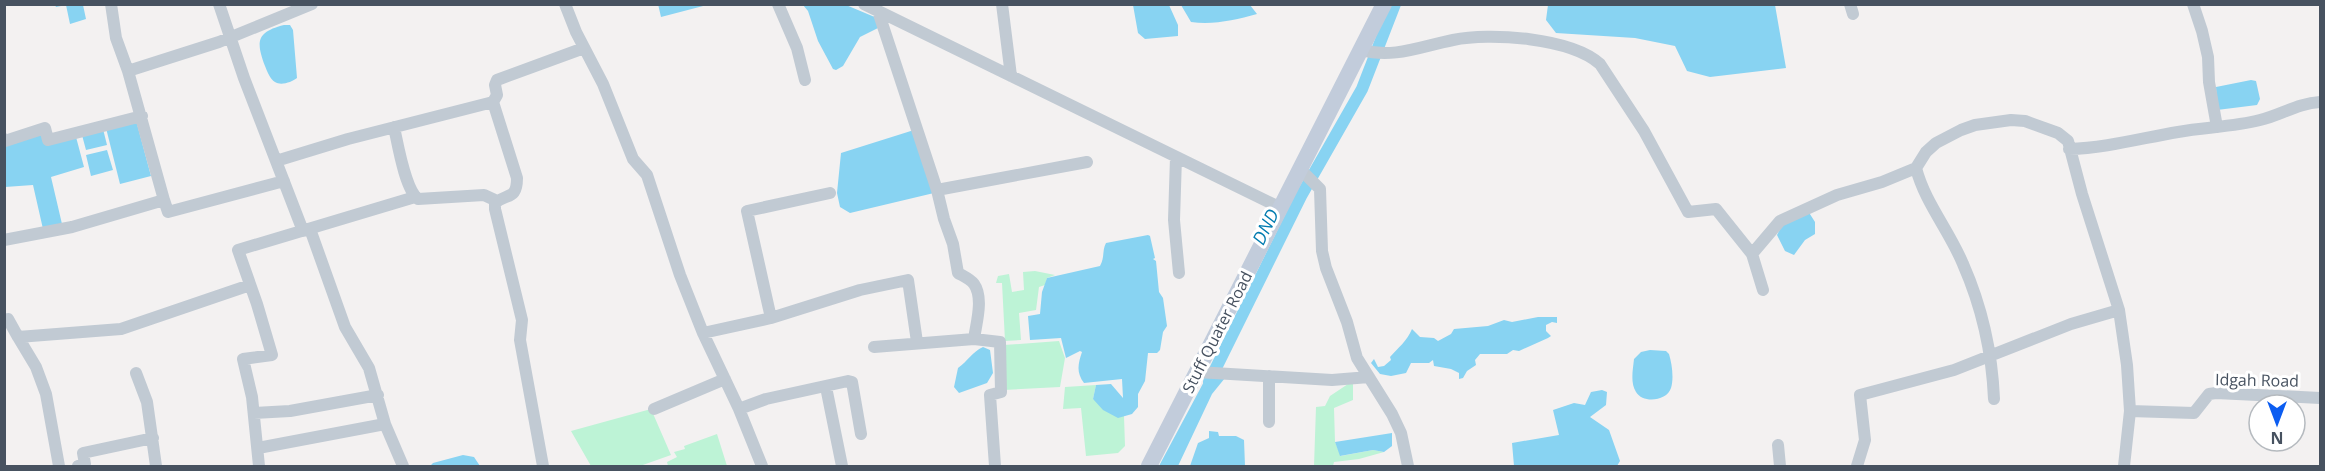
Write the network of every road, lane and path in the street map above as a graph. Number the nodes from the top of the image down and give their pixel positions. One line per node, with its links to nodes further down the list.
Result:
1 (111, 4): 13 (street)
2 (219, 4): 10 (street)
3 (312, 4): 10 (street)
4 (565, 4): 11 (street)
5 (778, 4): 15 (street)
6 (1002, 4): 14 (street)
7 (1384, 4): 12 (street, Stuff Quater Road)
8 (2193, 4): 20 (street)
9 (872, 7): 14 (street); 29 (street)
10 (230, 37): 13 (street); 24 (street)
11 (584, 48): 16 (street); 44 (street)
12 (1373, 52): 27 (street, Stuff Quater Road); 37 (street)
13 (128, 71): 18 (street)
14 (1011, 76): 23 (street)
15 (805, 80)
16 (493, 102): 19 (street); 33 (street)
17 (2320, 102): 20 (street)
18 (142, 116): 21 (street); 32 (street)
19 (394, 127): 24 (street); 31 (street)
20 (2217, 127): 22 (street)
21 (4, 139)
22 (2069, 149): 26 (street); 41 (street)
23 (1176, 157): 34 (street); 38 (street)
24 (276, 161): 28 (street)
25 (1087, 162): 29 (street)
26 (1916, 168): 37 (street); 49 (street)
27 (1303, 172): 34 (street, Stuff Quater Road); 53 (street)
28 (284, 181): 32 (street); 35 (street)
29 (937, 190): 46 (street)
30 (830, 193): 42 (street)
31 (415, 197): 33 (street); 35 (street)
32 (164, 200): 36 (street)
33 (497, 201): 74 (street)
34 (1279, 207): 50 (street, Stuff Quater Road)
35 (307, 230): 39 (street); 56 (street)
36 (4, 240)
37 (1752, 254): 40 (street)
38 (1179, 273)
39 (250, 285): 45 (street); 62 (street)
40 (1763, 290)
41 (2120, 310): 49 (street); 61 (street)
42 (771, 318): 44 (street); 47 (street)
43 (4, 320): 45 (street)
44 (703, 333): 54 (street)
45 (18, 337): 69 (street)
46 (974, 339): 47 (street); 77 (street)
47 (917, 342): 48 (street)
48 (874, 346)
49 (1991, 355): 58 (street); 81 (street)
50 (1202, 372): 52 (street); 78 (street, Stuff Quater Road)
51 (136, 373): 66 (street)
52 (1269, 376): 53 (street); 63 (street)
53 (1369, 377): 79 (street)
54 (725, 379): 59 (street); 60 (street)
55 (826, 387): 60 (street); 65 (street); 76 (street)
56 (378, 395): 62 (street); 64 (street)
57 (2320, 398): 61 (street, Idgah Road)
58 (1994, 399)
59 (654, 409)
60 (739, 409): 75 (street)
61 (2130, 411): 82 (street)
62 (254, 413): 68 (street)
63 (1269, 422)
64 (386, 424): 68 (street); 73 (street)
65 (861, 434)
66 (153, 438): 70 (street); 71 (street)
67 (1778, 445): 80 (street)
68 (258, 448): 72 (street)
69 (58, 466)
70 (78, 466)
71 (156, 466)
72 (259, 466)
73 (403, 466)
74 (543, 466)
75 (762, 466)
76 (842, 466)
77 (995, 466)
78 (1149, 466)
79 (1408, 466)
80 (1780, 466)
81 (1857, 466)
82 (2124, 466)

